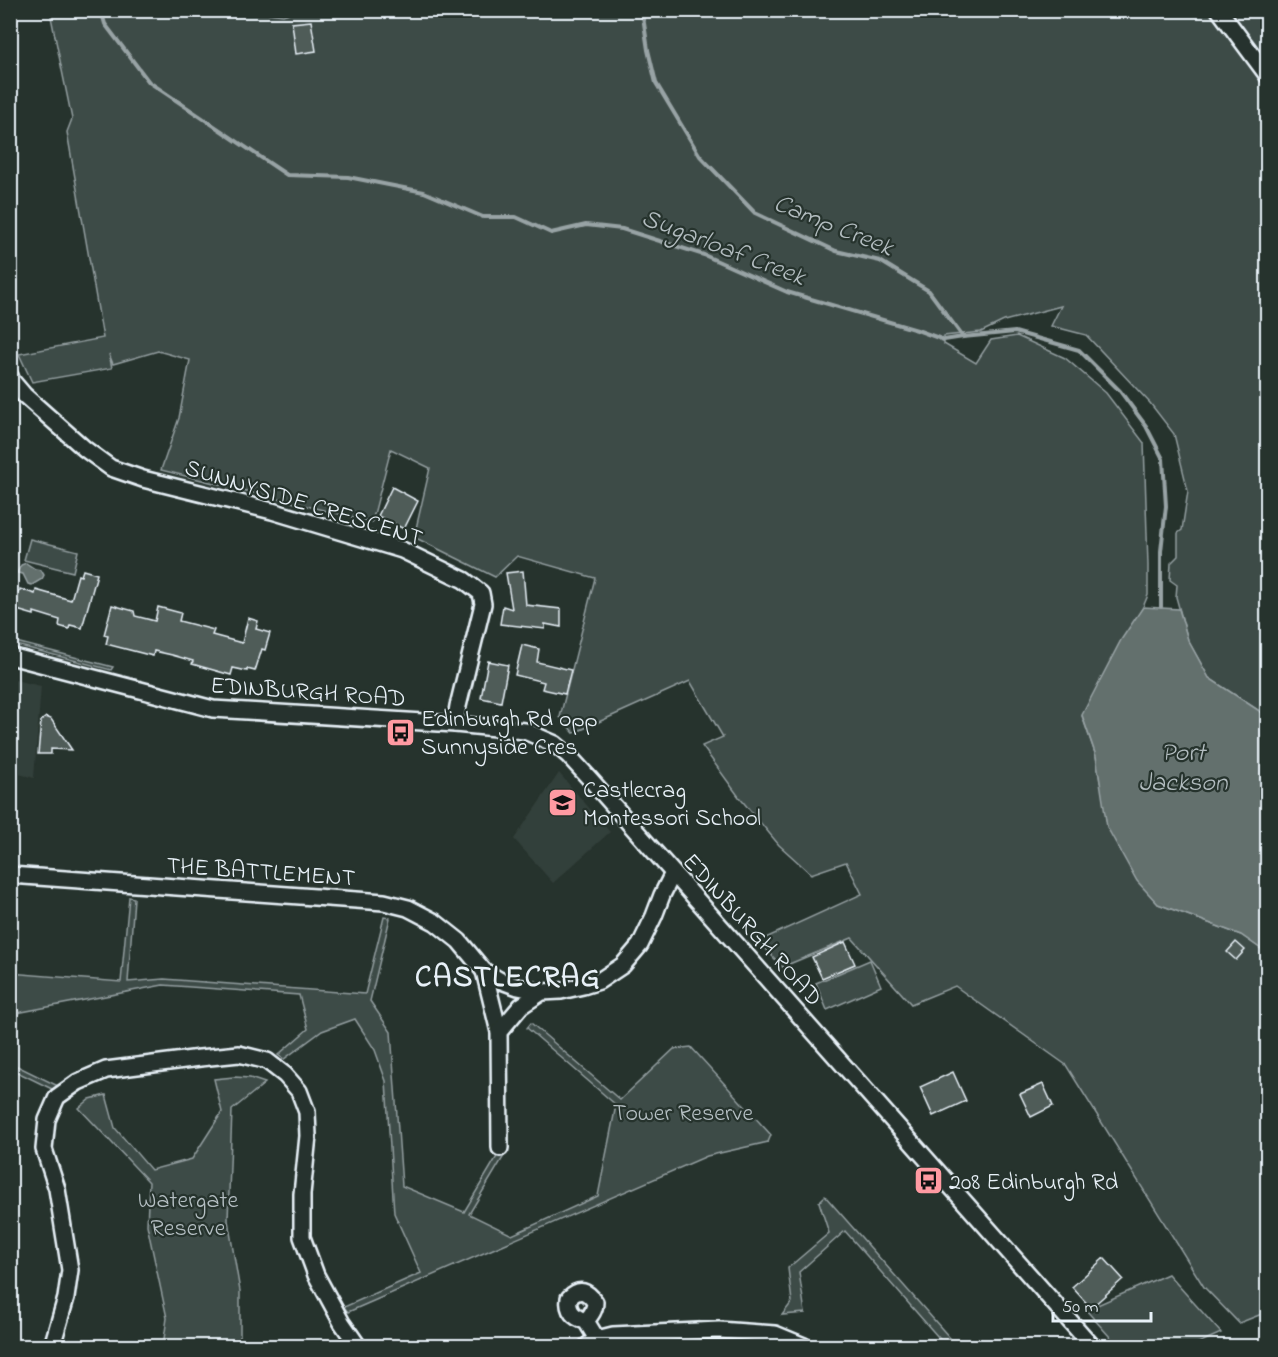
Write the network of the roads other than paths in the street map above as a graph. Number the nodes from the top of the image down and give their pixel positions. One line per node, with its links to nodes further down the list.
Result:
1 (1219, 10): 2 (street)
2 (1268, 75)
3 (10, 376): 5 (street, SUNNYSIDE CRESCENT)
4 (10, 656): 5 (street, EDINBURGH ROAD)
5 (455, 724): 6 (street, EDINBURGH ROAD)
6 (673, 873): 9 (street); 17 (street, EDINBURGH ROAD)
7 (10, 875): 8 (street, THE BATTLEMENT)
8 (484, 971): 9 (street, THE BATTLEMENT); 10 (street, THE BATTLEMENT)
9 (542, 992): 10 (street)
10 (497, 1025): 11 (street, THE BATTLEMENT)
11 (500, 1148)
12 (586, 1321): 13 (street)
13 (592, 1343): 16 (street)
14 (52, 1347): 15 (street)
15 (358, 1347)
16 (804, 1347)
17 (1092, 1347)

